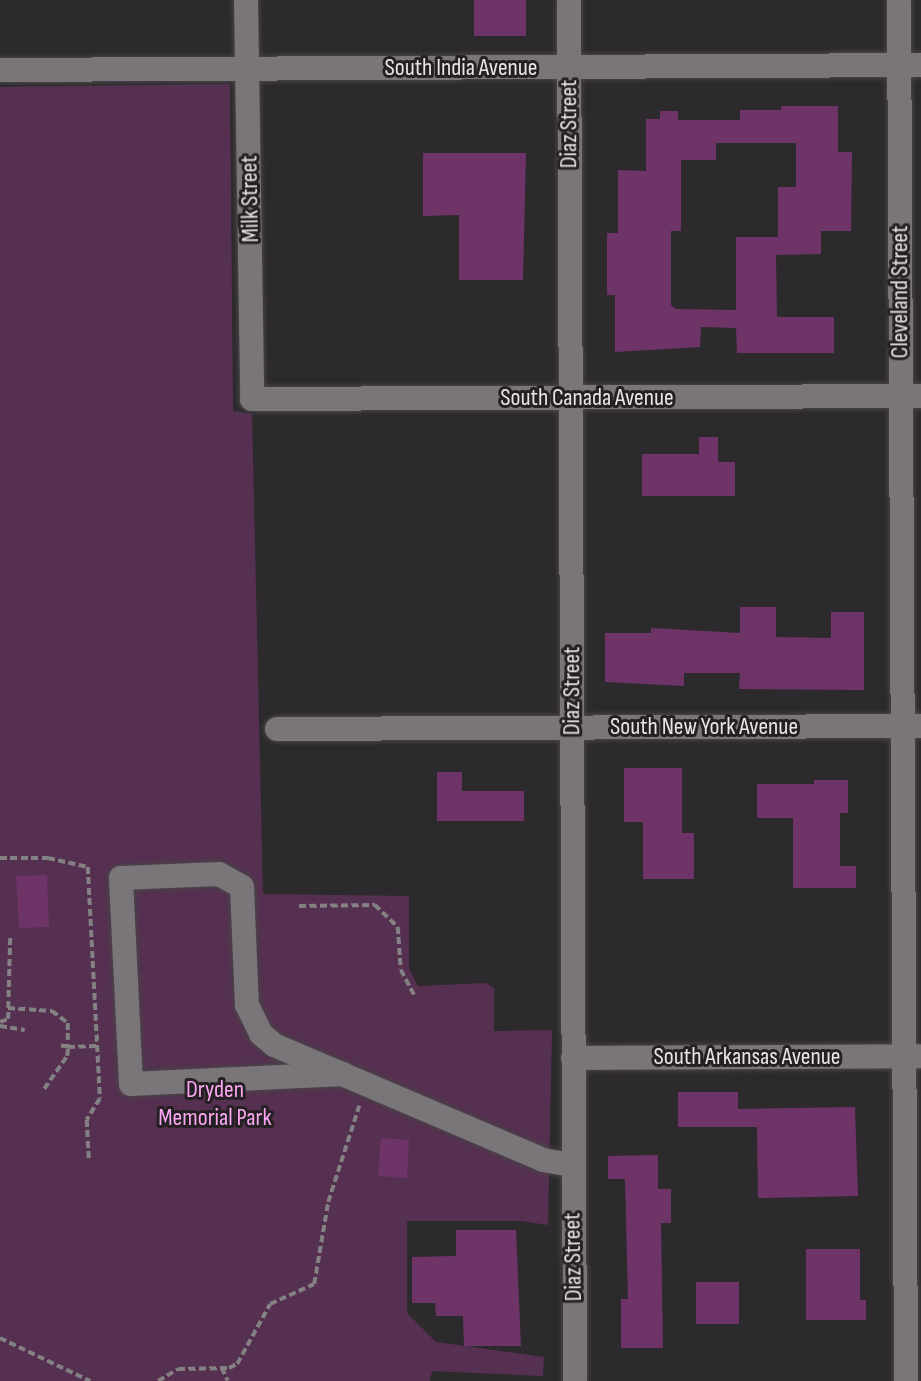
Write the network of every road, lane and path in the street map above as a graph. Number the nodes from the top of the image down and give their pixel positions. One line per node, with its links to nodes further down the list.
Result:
1 (246, 0): 5 (street, Milk Street)
2 (569, 0): 6 (street, Diaz Street)
3 (899, 0): 4 (street, Cleveland Street)
4 (910, 65): 6 (street, South India Avenue); 8 (street, Cleveland Street)
5 (248, 68): 6 (street, South India Avenue); 7 (street, South India Avenue); 10 (street, Milk Street)
6 (569, 68): 9 (street, Diaz Street)
7 (0, 70)
8 (911, 396): 9 (street, South Canada Avenue); 11 (street, Cleveland Street)
9 (571, 398): 10 (street, South Canada Avenue); 12 (street, Diaz Street)
10 (252, 399)
11 (912, 726): 12 (street, South New York Avenue); 24 (street, Cleveland Street)
12 (572, 728): 13 (street, South New York Avenue); 25 (street, Diaz Street)
13 (277, 729)
14 (0, 858): 23 (path)
15 (299, 906): 17 (path)
16 (10, 935): 18 (path)
17 (415, 996)
18 (8, 1008): 19 (path); 22 (path)
19 (0, 1024): 20 (path)
20 (25, 1030)
21 (60, 1046): 22 (path)
22 (68, 1046): 23 (path); 27 (path)
23 (97, 1046): 29 (path)
24 (913, 1056): 25 (street, South Arkansas Avenue); 37 (street, Cleveland Street)
25 (573, 1058): 30 (street, Diaz Street)
26 (343, 1074): 26 (street); 30 (street)
27 (44, 1089)
28 (362, 1097): 32 (path)
29 (89, 1160)
30 (572, 1165): 36 (street, Diaz Street)
31 (0, 1338): 33 (path)
32 (222, 1368): 34 (path); 35 (path)
33 (90, 1381)
34 (158, 1381)
35 (228, 1381)
36 (575, 1381)
37 (906, 1381)

